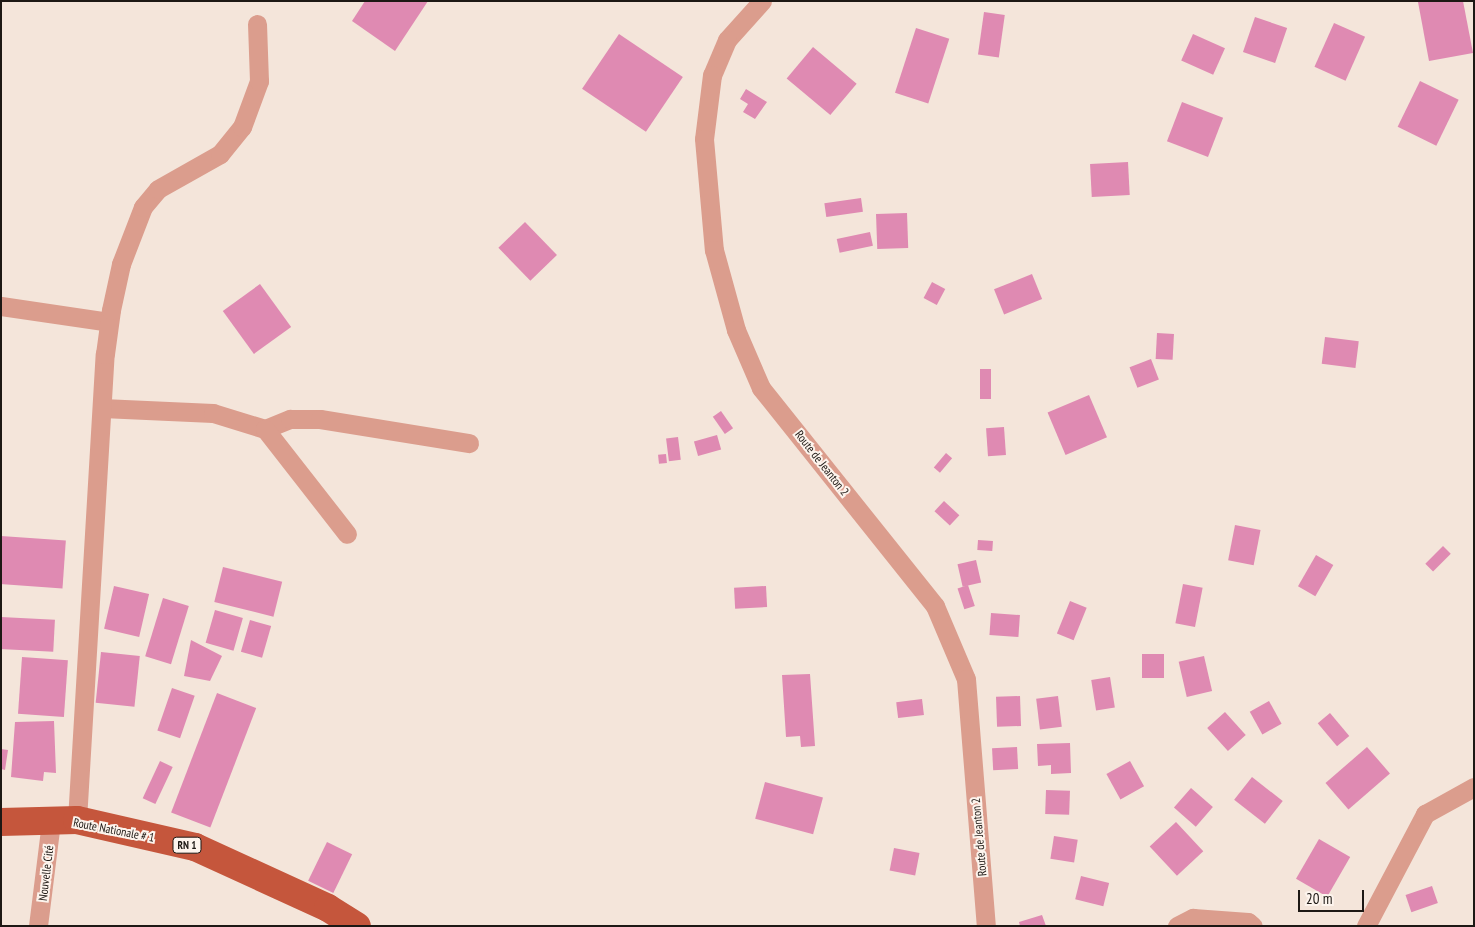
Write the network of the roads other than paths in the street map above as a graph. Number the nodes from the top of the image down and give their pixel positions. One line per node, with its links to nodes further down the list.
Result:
1 (762, 1): 14 (street, Route de Jeanton 2)
2 (257, 24): 4 (street, Nouvelle Cité)
3 (1, 306): 4 (street)
4 (109, 322): 5 (street, Nouvelle Cité)
5 (102, 408): 6 (street); 10 (street, Nouvelle Cité)
6 (264, 428): 7 (street); 8 (street)
7 (469, 443)
8 (347, 534)
9 (1474, 787): 17 (street)
10 (64, 821): 11 (main road, Route Nationale # 1 / RN 1); 12 (street, Nouvelle Cité); 13 (main road, Route Nationale # 1 / RN 1)
11 (1, 822)
12 (38, 926)
13 (357, 926)
14 (986, 926)
15 (1177, 926): 16 (street)
16 (1252, 926)
17 (1366, 926)

